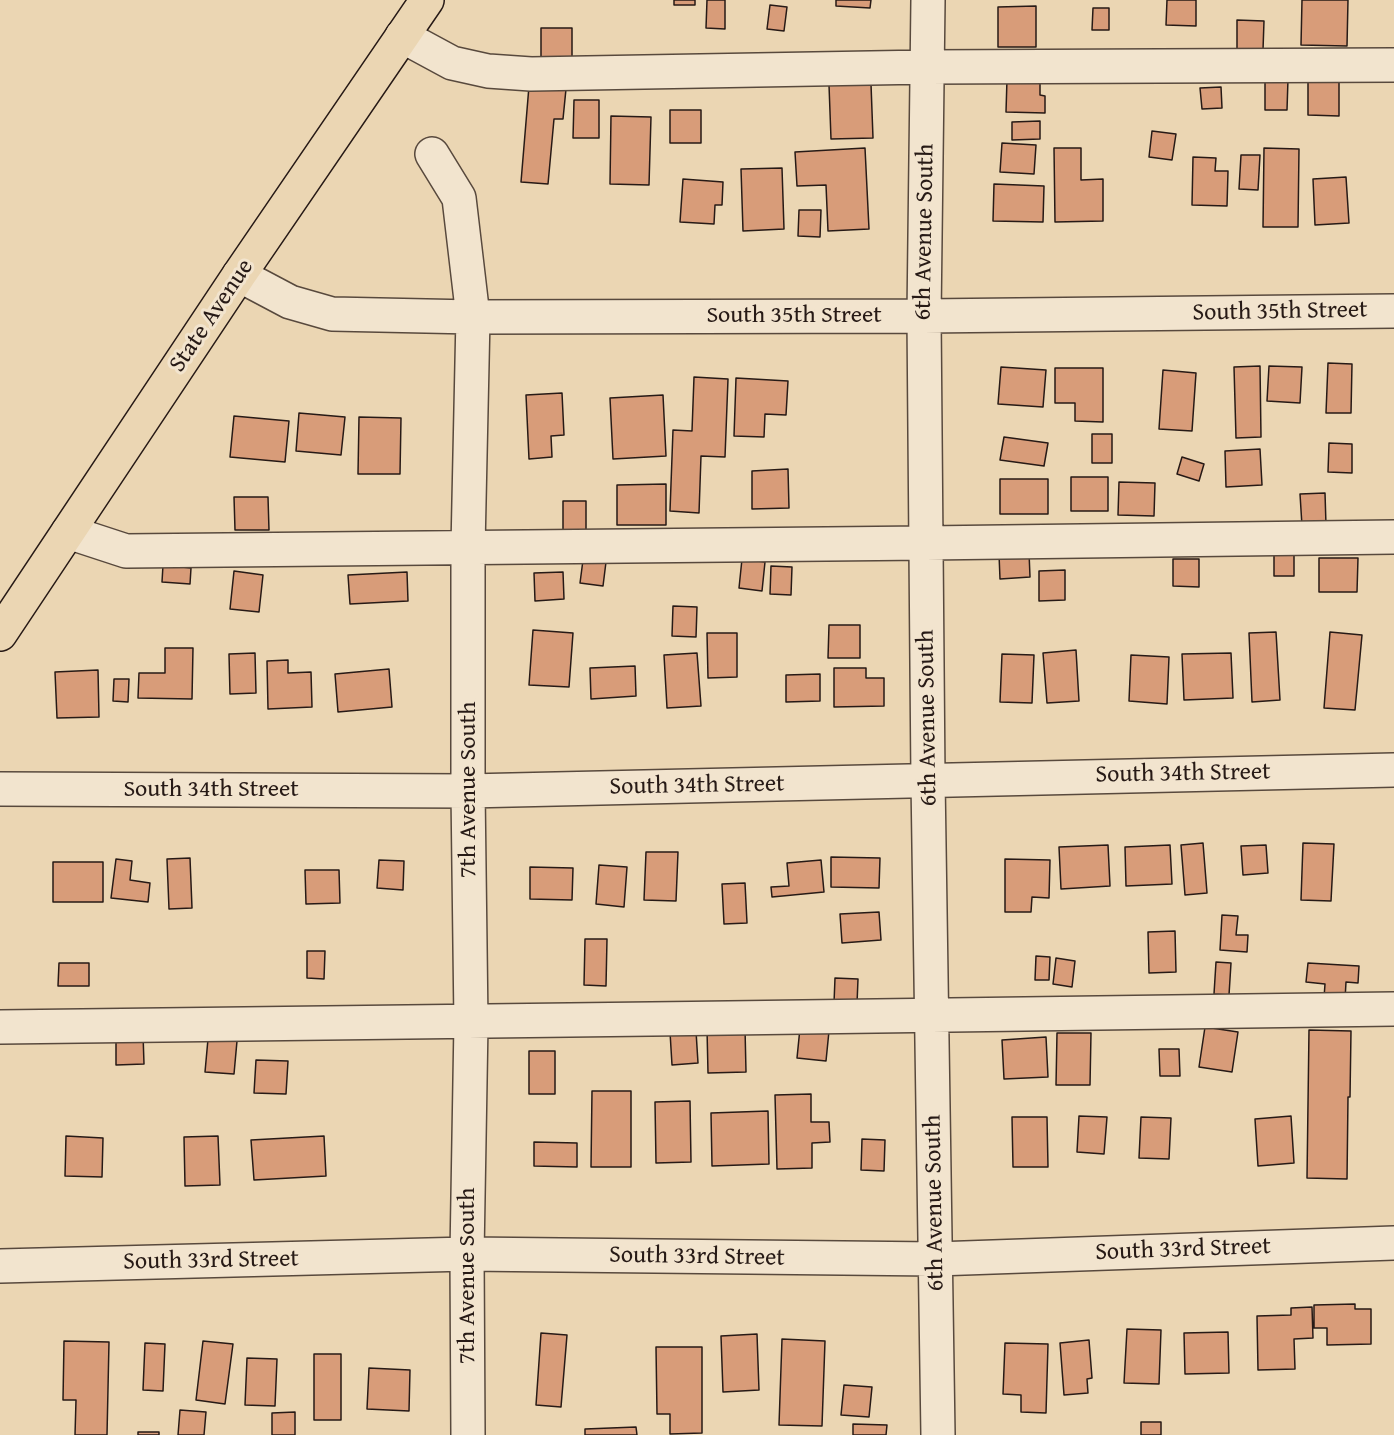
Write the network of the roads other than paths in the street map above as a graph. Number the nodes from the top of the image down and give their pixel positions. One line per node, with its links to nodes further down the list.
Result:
1 (427, 0): 3 (main road, State Avenue)
2 (928, 0): 5 (street, 6th Avenue South)
3 (402, 36): 5 (street); 7 (main road, State Avenue)
4 (1394, 65): 5 (street)
5 (927, 67): 9 (street, 6th Avenue South)
6 (432, 154): 10 (street, 7th Avenue South)
7 (239, 275): 10 (street, South 35th Street); 11 (main road, State Avenue)
8 (1394, 311): 9 (street, South 35th Street)
9 (924, 316): 10 (street, South 35th Street); 13 (street, 6th Avenue South)
10 (473, 317): 14 (street, 7th Avenue South)
11 (68, 532): 14 (street); 15 (main road, State Avenue)
12 (1394, 537): 13 (street)
13 (926, 543): 14 (street); 17 (street, 6th Avenue South)
14 (468, 547): 19 (street, 7th Avenue South)
15 (0, 634)
16 (1394, 770): 17 (street, South 34th Street)
17 (928, 780): 19 (street, South 34th Street); 21 (street, 6th Avenue South)
18 (0, 789): 19 (street, South 34th Street)
19 (468, 791): 22 (street, 7th Avenue South)
20 (1394, 1009): 21 (street)
21 (932, 1014): 22 (street); 26 (street, 6th Avenue South)
22 (471, 1023): 23 (street); 25 (street, 7th Avenue South)
23 (0, 1028)
24 (1394, 1243): 26 (street, South 33rd Street)
25 (467, 1254): 26 (street, South 33rd Street); 27 (street, South 33rd Street); 28 (street, 7th Avenue South)
26 (936, 1259): 29 (street, 6th Avenue South)
27 (0, 1266)
28 (468, 1435)
29 (938, 1435)

